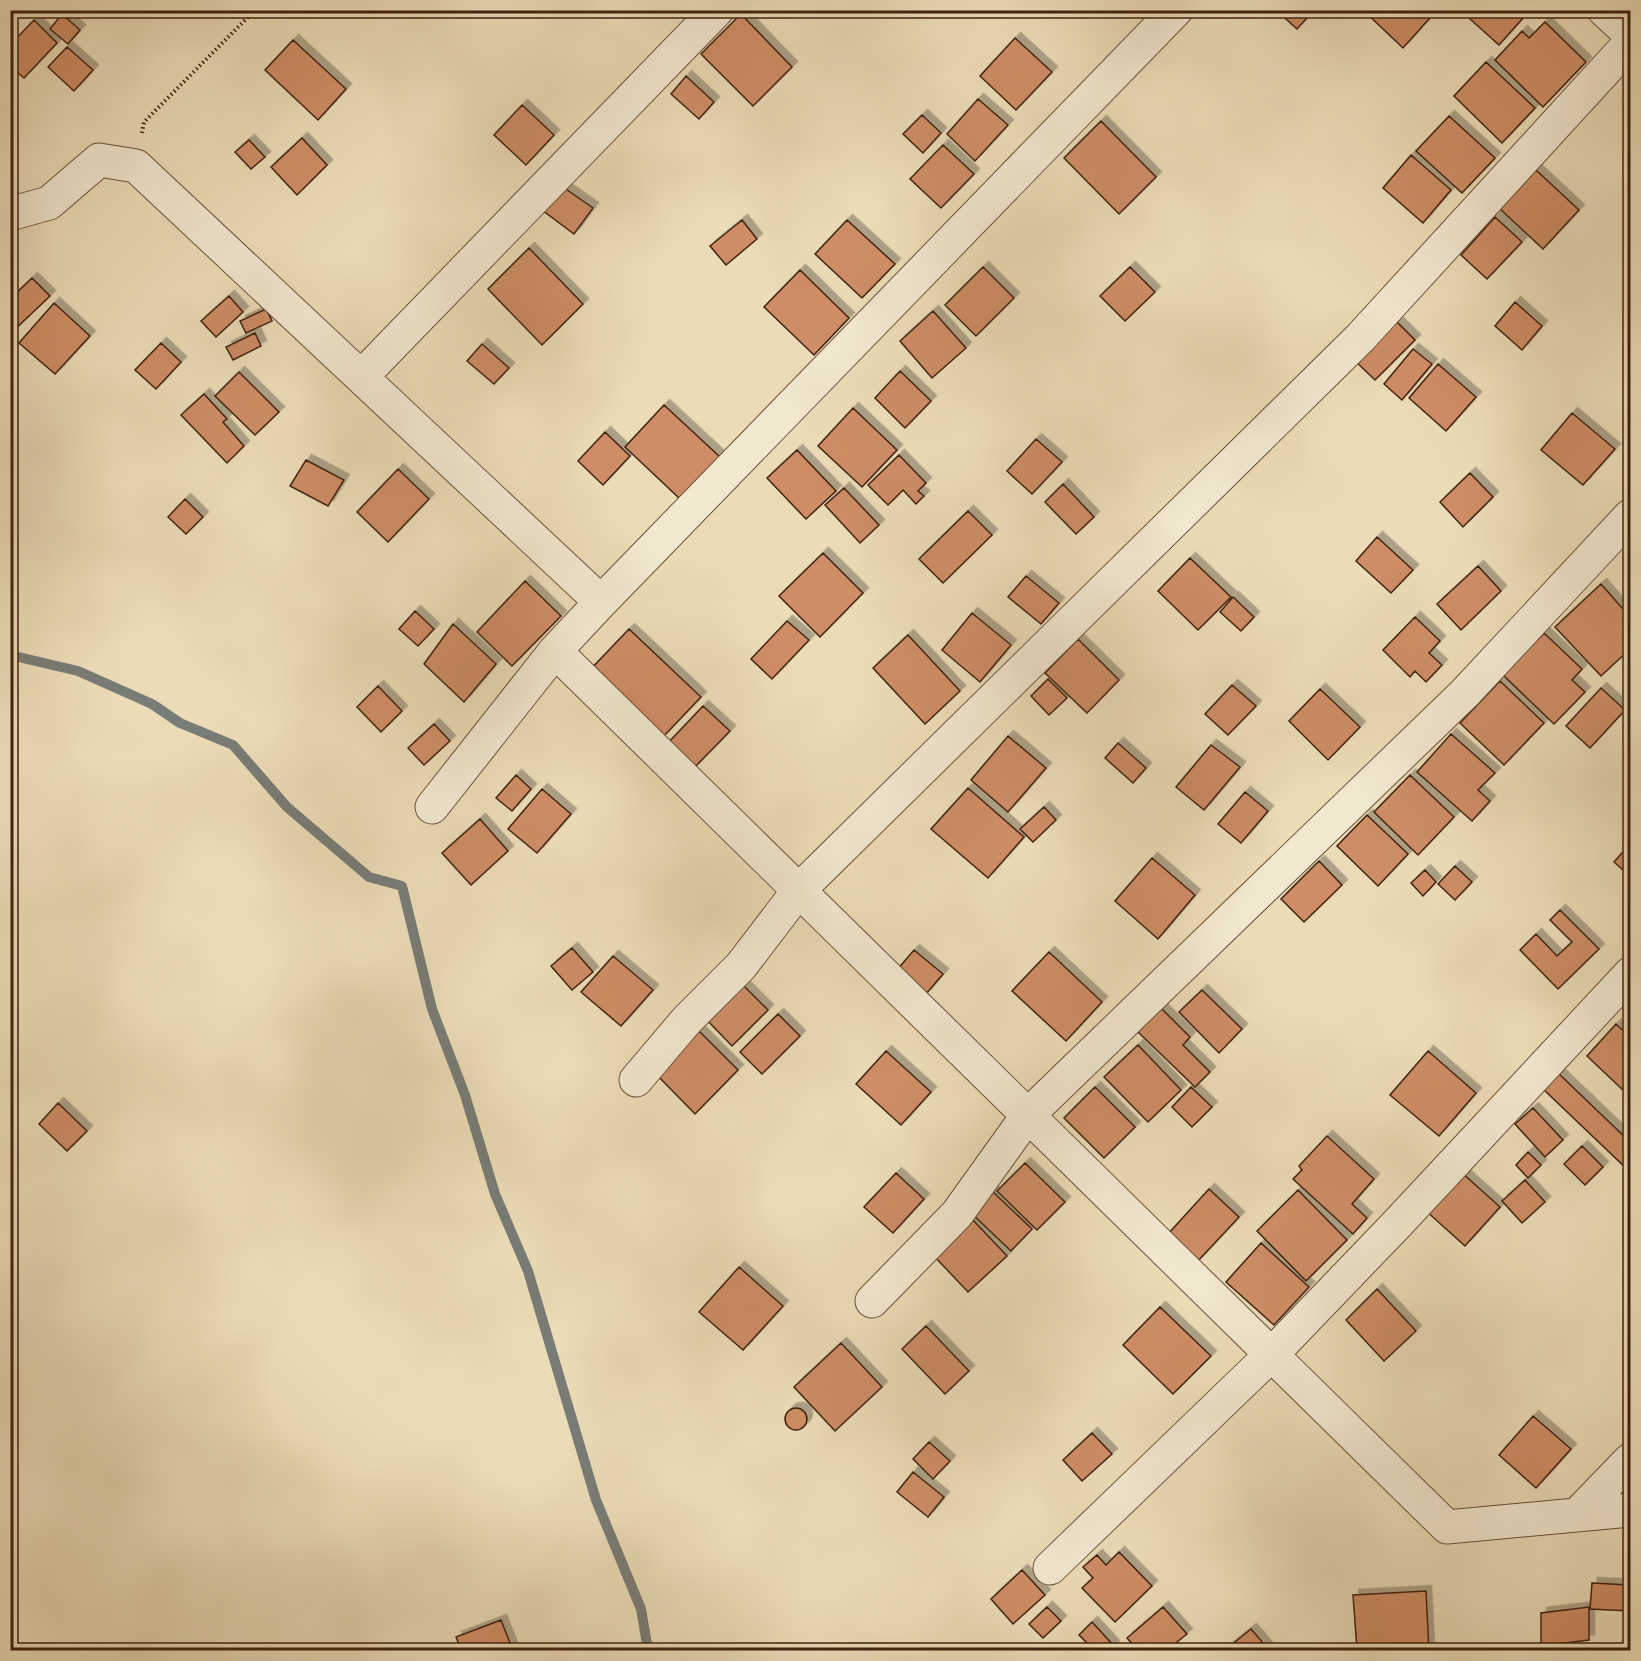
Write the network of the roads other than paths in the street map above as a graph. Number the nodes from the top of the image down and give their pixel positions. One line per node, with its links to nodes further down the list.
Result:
1 (717, 10): 7 (street)
2 (1176, 10): 9 (street)
3 (1604, 10): 4 (street)
4 (1630, 34)
5 (1630, 43): 12 (street)
6 (10, 214): 7 (street)
7 (361, 377): 9 (street)
8 (1630, 516): 15 (street)
9 (601, 603): 10 (street)
10 (555, 651): 11 (street); 12 (street)
11 (432, 807)
12 (799, 890): 14 (street); 15 (street)
13 (1630, 974): 17 (street)
14 (636, 1080)
15 (1028, 1115): 16 (street); 17 (street)
16 (872, 1301)
17 (1272, 1354): 20 (street); 21 (street)
18 (1630, 1460): 20 (street)
19 (1630, 1510): 20 (street)
20 (1577, 1515)
21 (1050, 1568)

